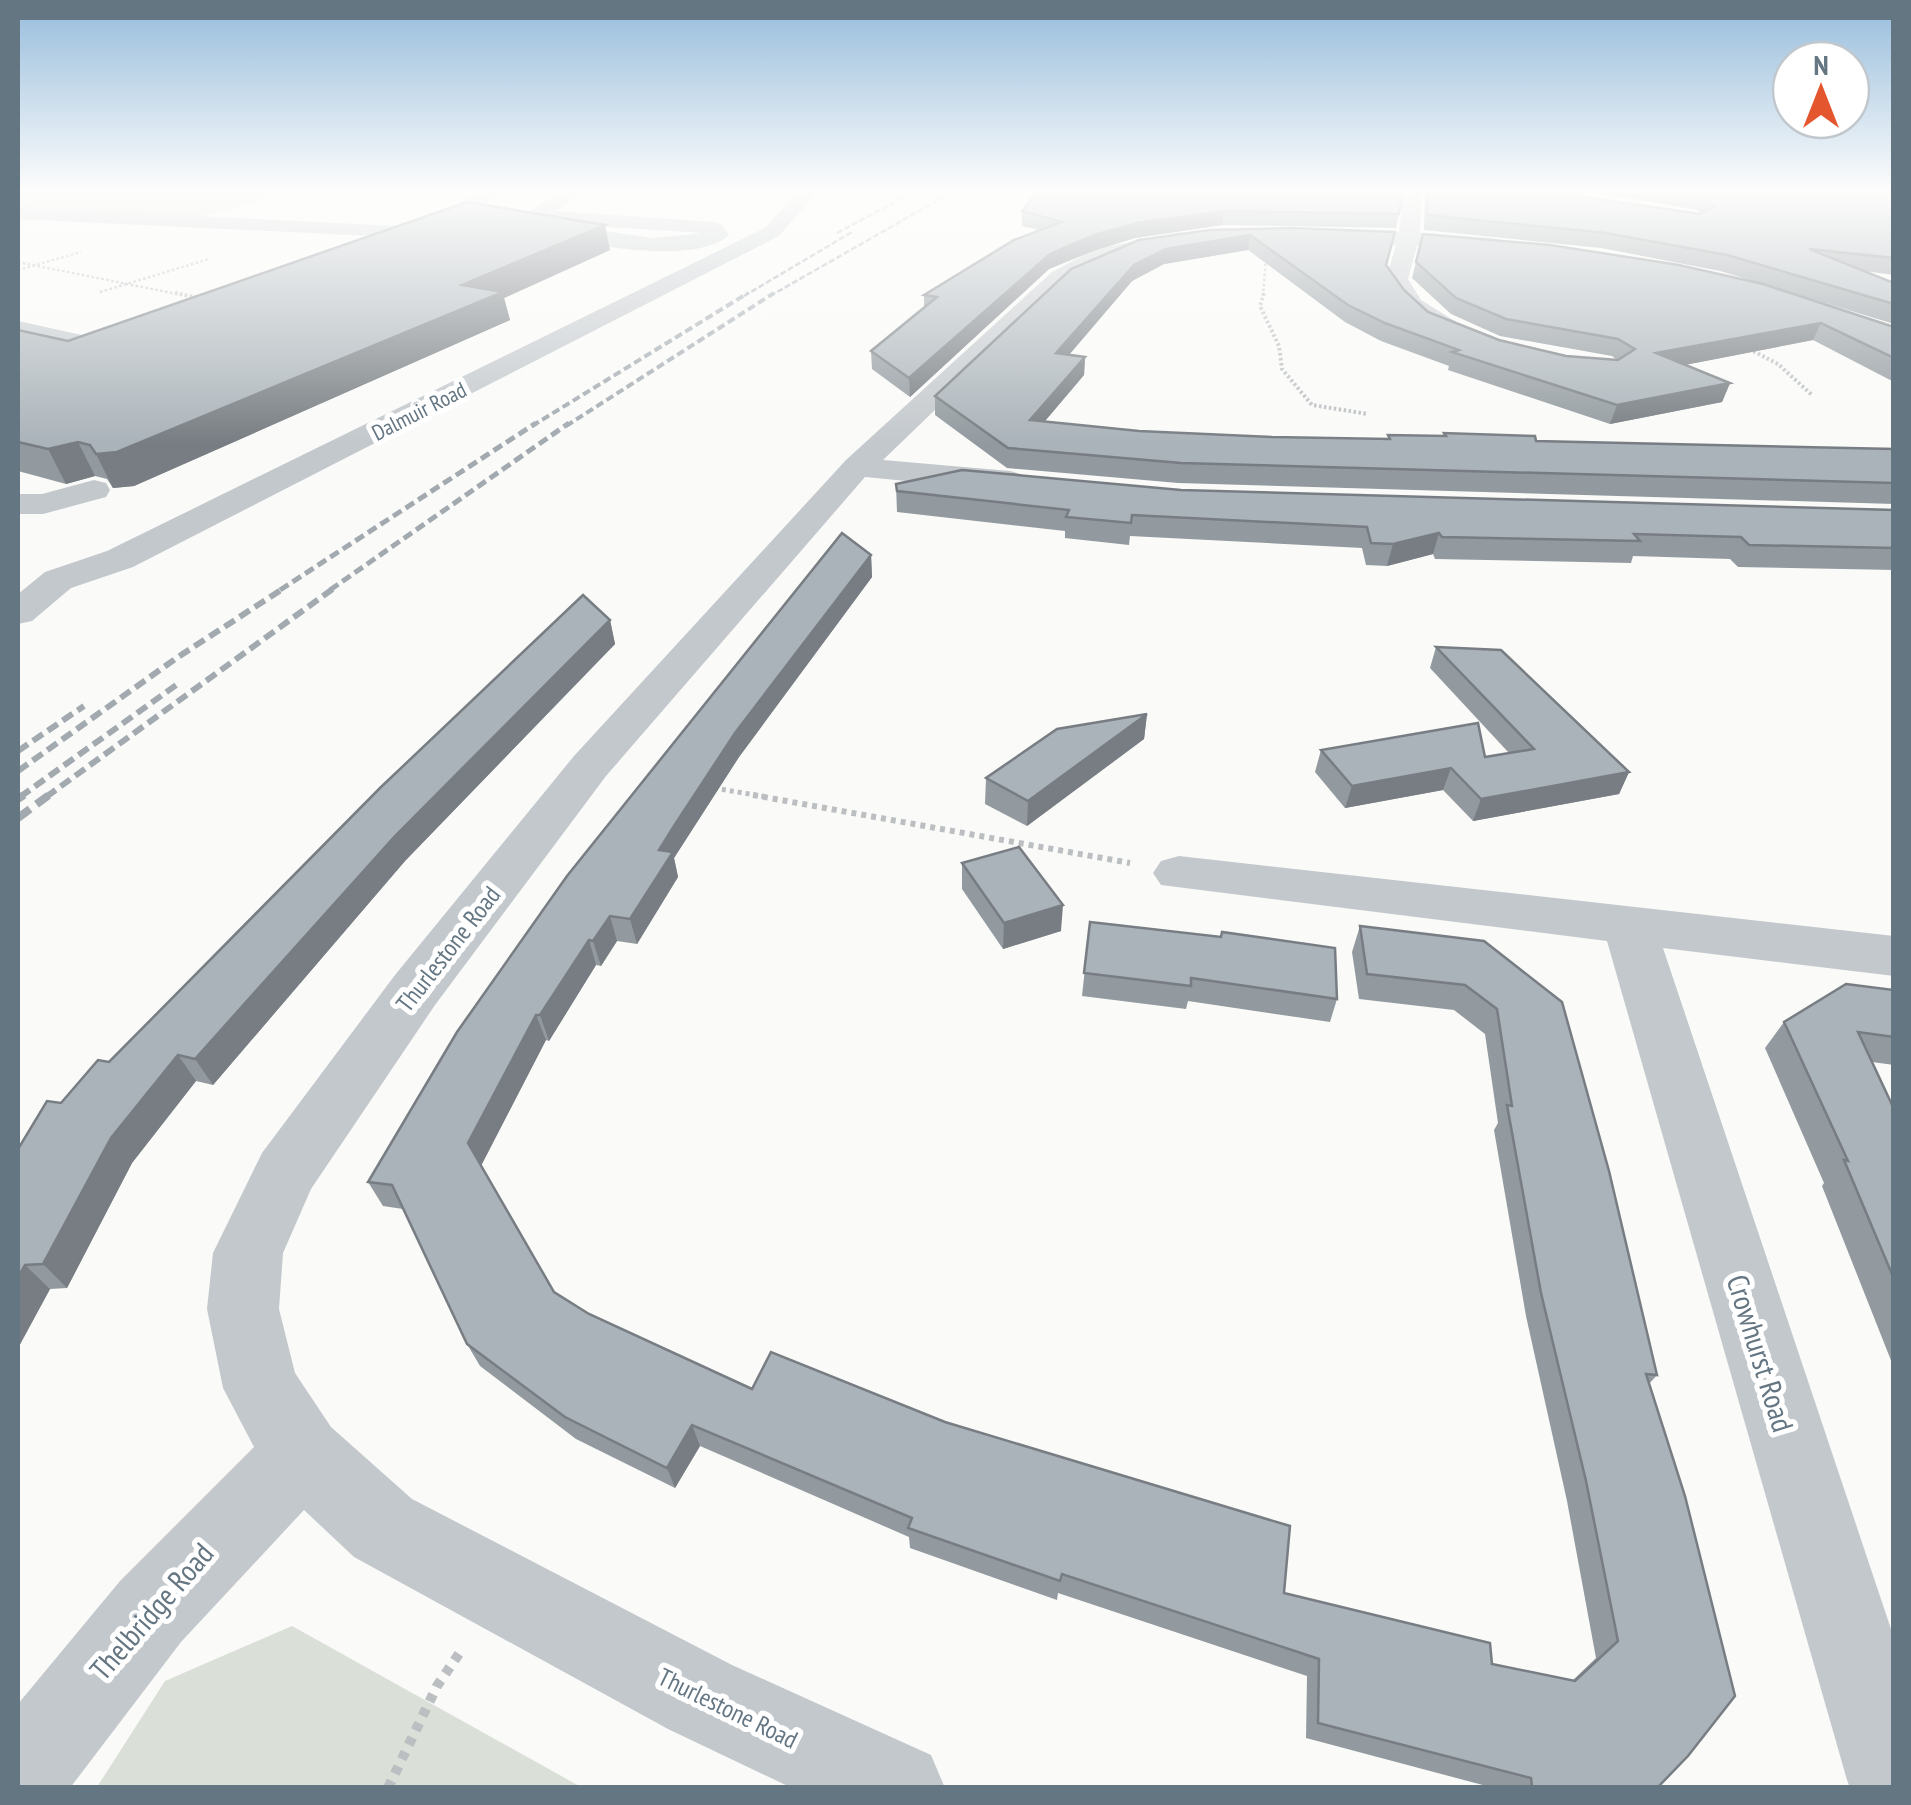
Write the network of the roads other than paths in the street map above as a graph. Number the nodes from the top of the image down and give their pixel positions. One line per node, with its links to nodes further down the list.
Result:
1 (686, 275): 11 (street, Dalmuir Road)
2 (1063, 275): 7 (street, Thurlestone Road)
3 (1398, 275): 6 (street)
4 (220, 302): 5 (street)
5 (18, 330)
6 (1472, 338)
7 (857, 467): 8 (street); 17 (street, Thurlestone Road)
8 (1046, 485)
9 (94, 490): 10 (street)
10 (18, 504)
11 (58, 580): 12 (street); 13 (street, Dalmuir Road)
12 (18, 581)
13 (18, 612)
14 (1179, 873): 15 (street)
15 (1629, 926): 16 (street); 18 (street, Crowhurst Road)
16 (1894, 956)
17 (303, 1455): 19 (street, Thelbridge Road); 20 (street, Thurlestone Road)
18 (1894, 1780)
19 (18, 1783)
20 (898, 1788)

